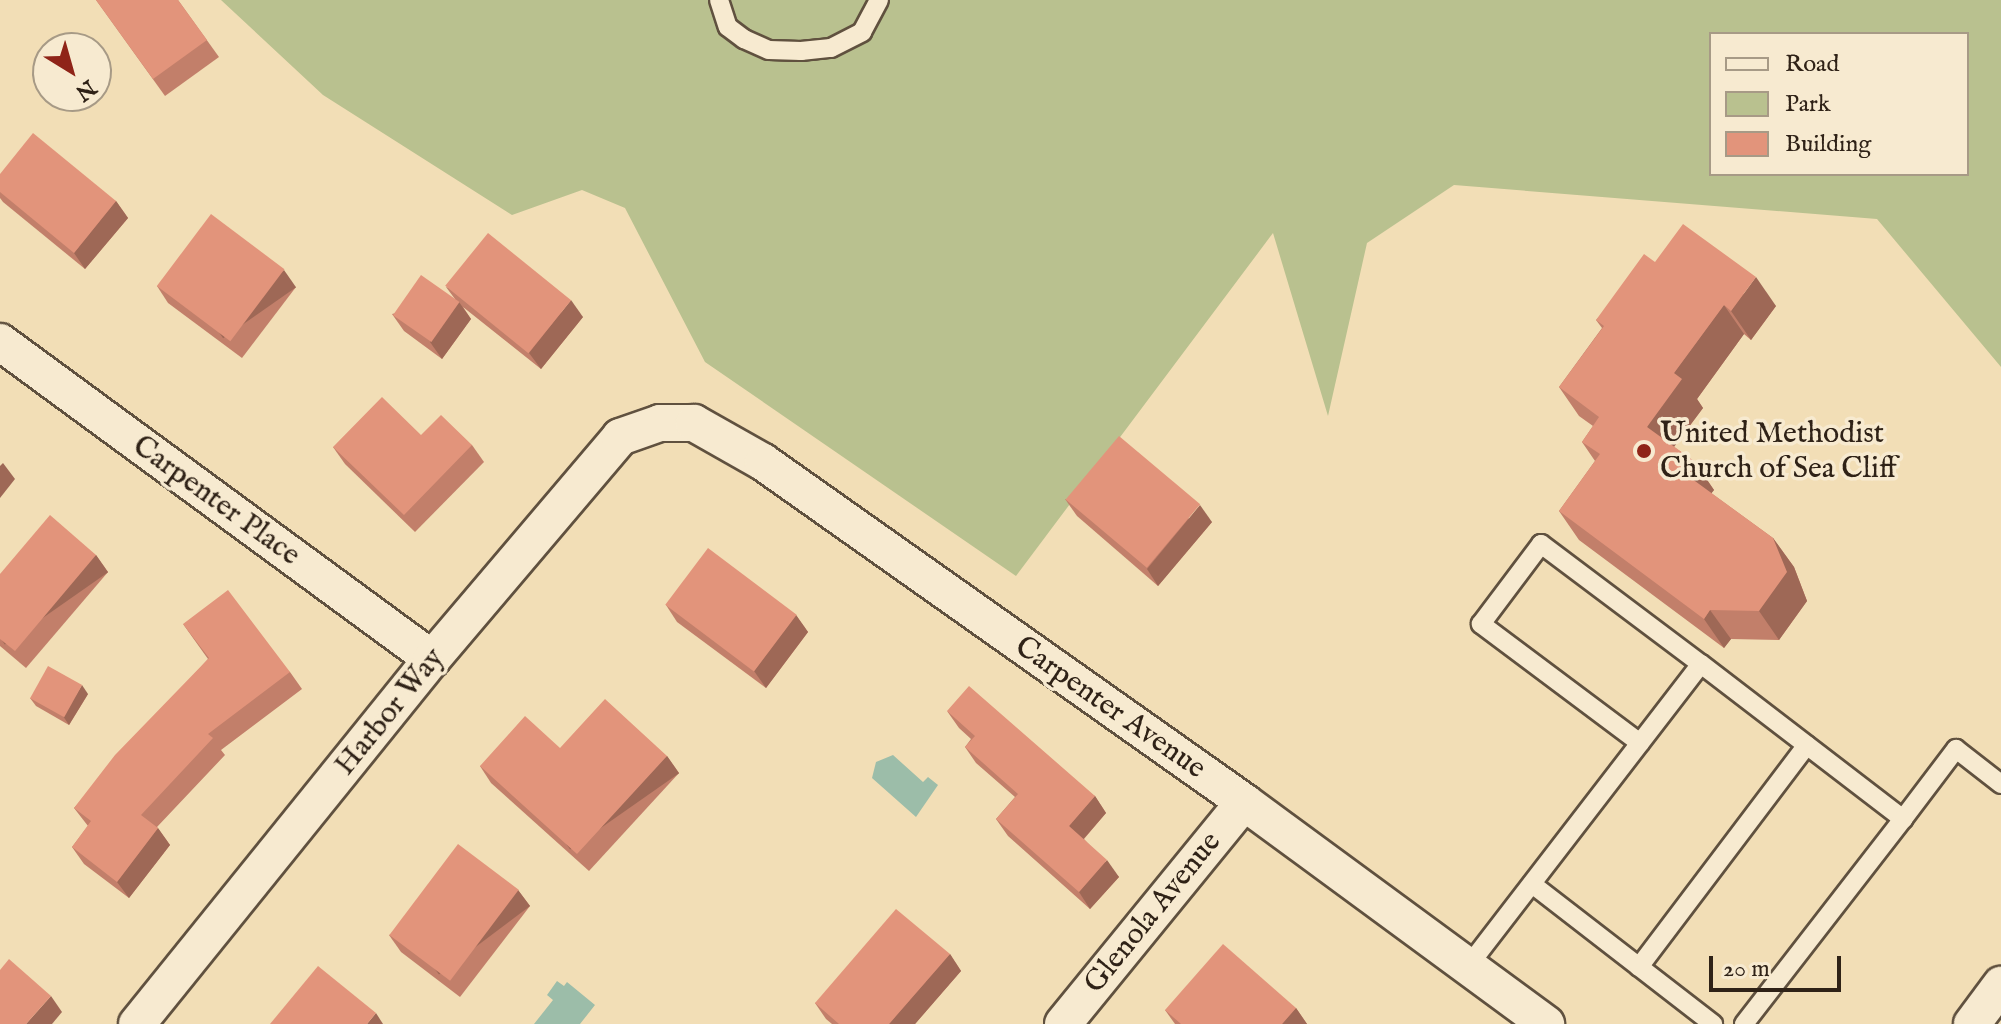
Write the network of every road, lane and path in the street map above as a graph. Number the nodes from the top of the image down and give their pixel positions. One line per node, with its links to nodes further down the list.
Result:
1 (719, 0): 2 (lane)
2 (879, 0)
3 (0, 342): 5 (street, Carpenter Place)
4 (660, 423): 5 (street, Harbor Way); 10 (street, Carpenter Avenue)
5 (432, 659): 16 (street, Harbor Way)
6 (1701, 664): 7 (lane); 7 (lane); 8 (lane)
7 (1640, 743): 12 (lane)
8 (1807, 745): 11 (lane); 14 (lane)
9 (2001, 784): 11 (lane)
10 (1244, 802): 13 (street, Carpenter Avenue); 17 (street, Glenola Avenue)
11 (1903, 819): 20 (lane)
12 (1532, 884): 13 (lane); 14 (lane)
13 (1469, 965): 18 (street, Carpenter Avenue)
14 (1639, 967): 19 (lane)
15 (2001, 985): 21 (street)
16 (137, 1024)
17 (1063, 1024)
18 (1546, 1024)
19 (1713, 1024)
20 (1744, 1024)
21 (1972, 1024)

